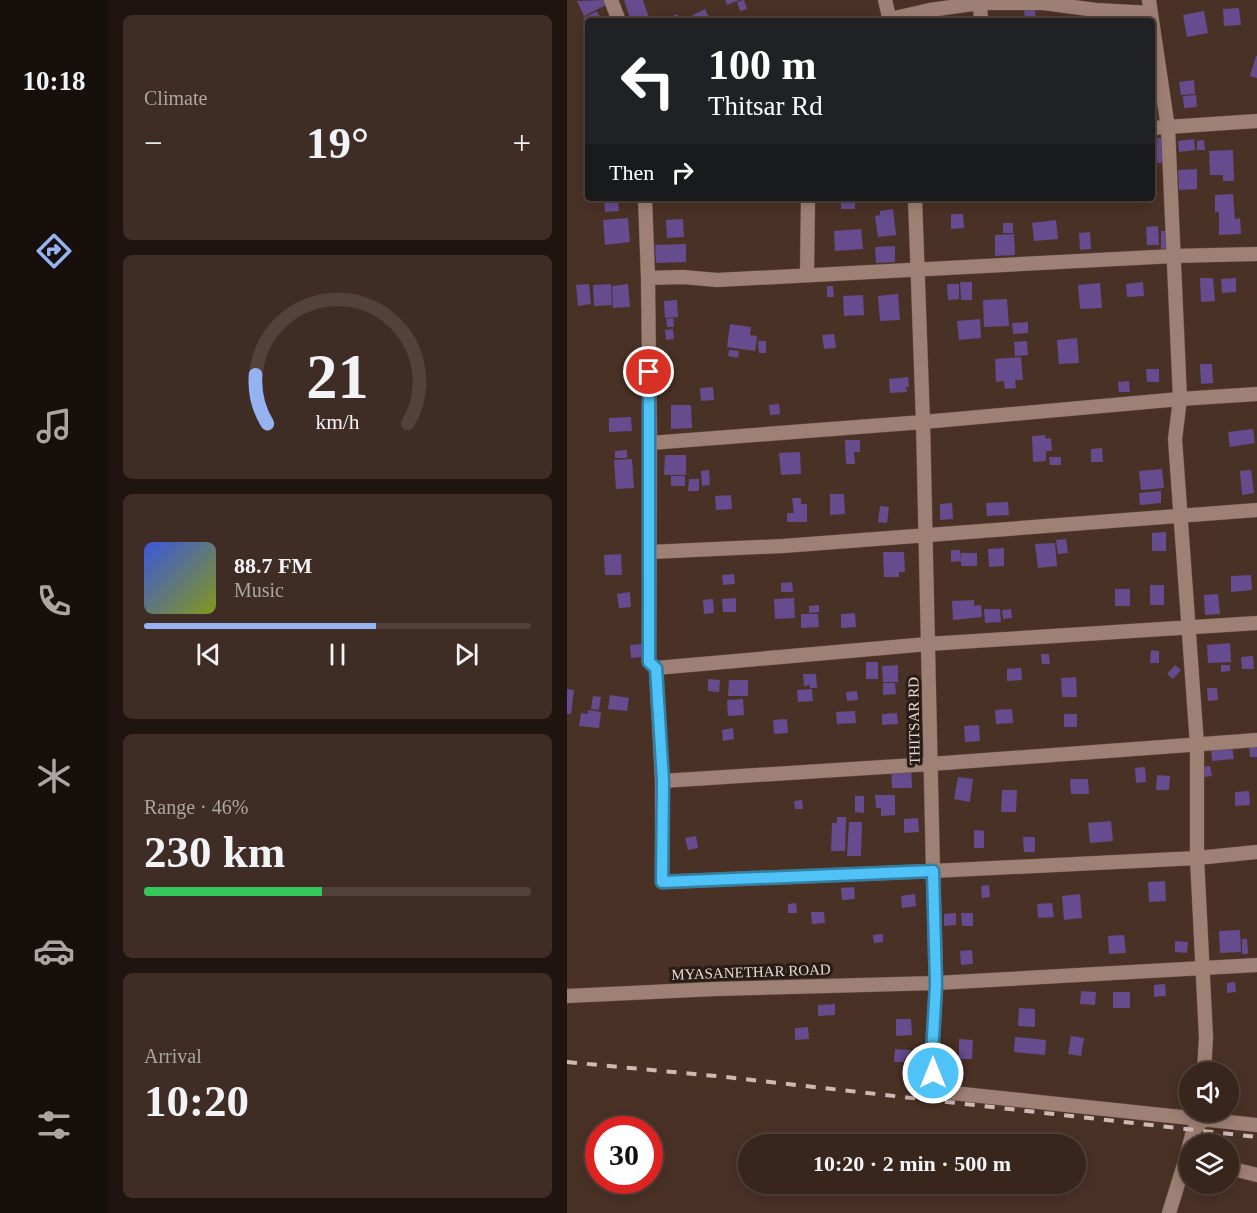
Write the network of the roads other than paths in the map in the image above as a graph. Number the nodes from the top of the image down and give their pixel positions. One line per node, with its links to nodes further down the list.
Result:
1 (611, 0): 5 (street)
2 (885, 0): 6 (street)
3 (980, 3): 4 (street); 7 (street); 8 (street)
4 (1150, 6)
5 (617, 18)
6 (890, 18)
7 (898, 18)
8 (981, 18)
9 (1155, 40): 12 (street)
10 (1257, 121): 12 (street)
11 (1155, 128): 12 (street)
12 (1168, 128): 17 (street)
13 (645, 201): 20 (street)
14 (809, 201): 19 (street)
15 (915, 201): 18 (street, THITSAR RD)
16 (1257, 254): 17 (street)
17 (1174, 256): 18 (street); 22 (street)
18 (919, 268): 19 (street); 23 (street, THITSAR RD)
19 (807, 274): 20 (street)
20 (648, 278): 24 (street)
21 (1257, 394): 22 (street)
22 (1180, 399): 23 (street); 26 (street)
23 (923, 422): 24 (street); 27 (street, THITSAR RD)
24 (650, 443): 28 (street)
25 (1257, 510): 26 (street)
26 (1179, 516): 27 (street); 30 (street)
27 (925, 534): 28 (street); 31 (street, THITSAR RD)
28 (650, 552): 32 (street)
29 (1257, 623): 30 (street)
30 (1187, 627): 31 (street); 34 (street)
31 (928, 644): 32 (street); 35 (street, THITSAR RD)
32 (656, 668): 36 (street)
33 (1257, 740): 34 (street)
34 (1197, 745): 35 (street); 38 (street)
35 (931, 764): 36 (street); 39 (street, THITSAR RD)
36 (663, 781): 39 (street)
37 (1257, 852): 38 (street)
38 (1197, 858): 39 (street); 41 (street)
39 (933, 871): 42 (street, THITSAR RD)
40 (1257, 965): 41 (street, MYASANETHAR ROAD)
41 (1201, 968): 42 (street, MYASANETHAR ROAD); 44 (street)
42 (936, 984): 43 (street, MYASANETHAR ROAD); 45 (street, THITSAR RD)
43 (567, 996)
44 (1205, 1062)
45 (1179, 1114)
46 (1239, 1122): 47 (street)
47 (1257, 1125)
48 (1239, 1170): 49 (street)
49 (1257, 1175)
50 (1179, 1184): 51 (street)
51 (1169, 1213)

